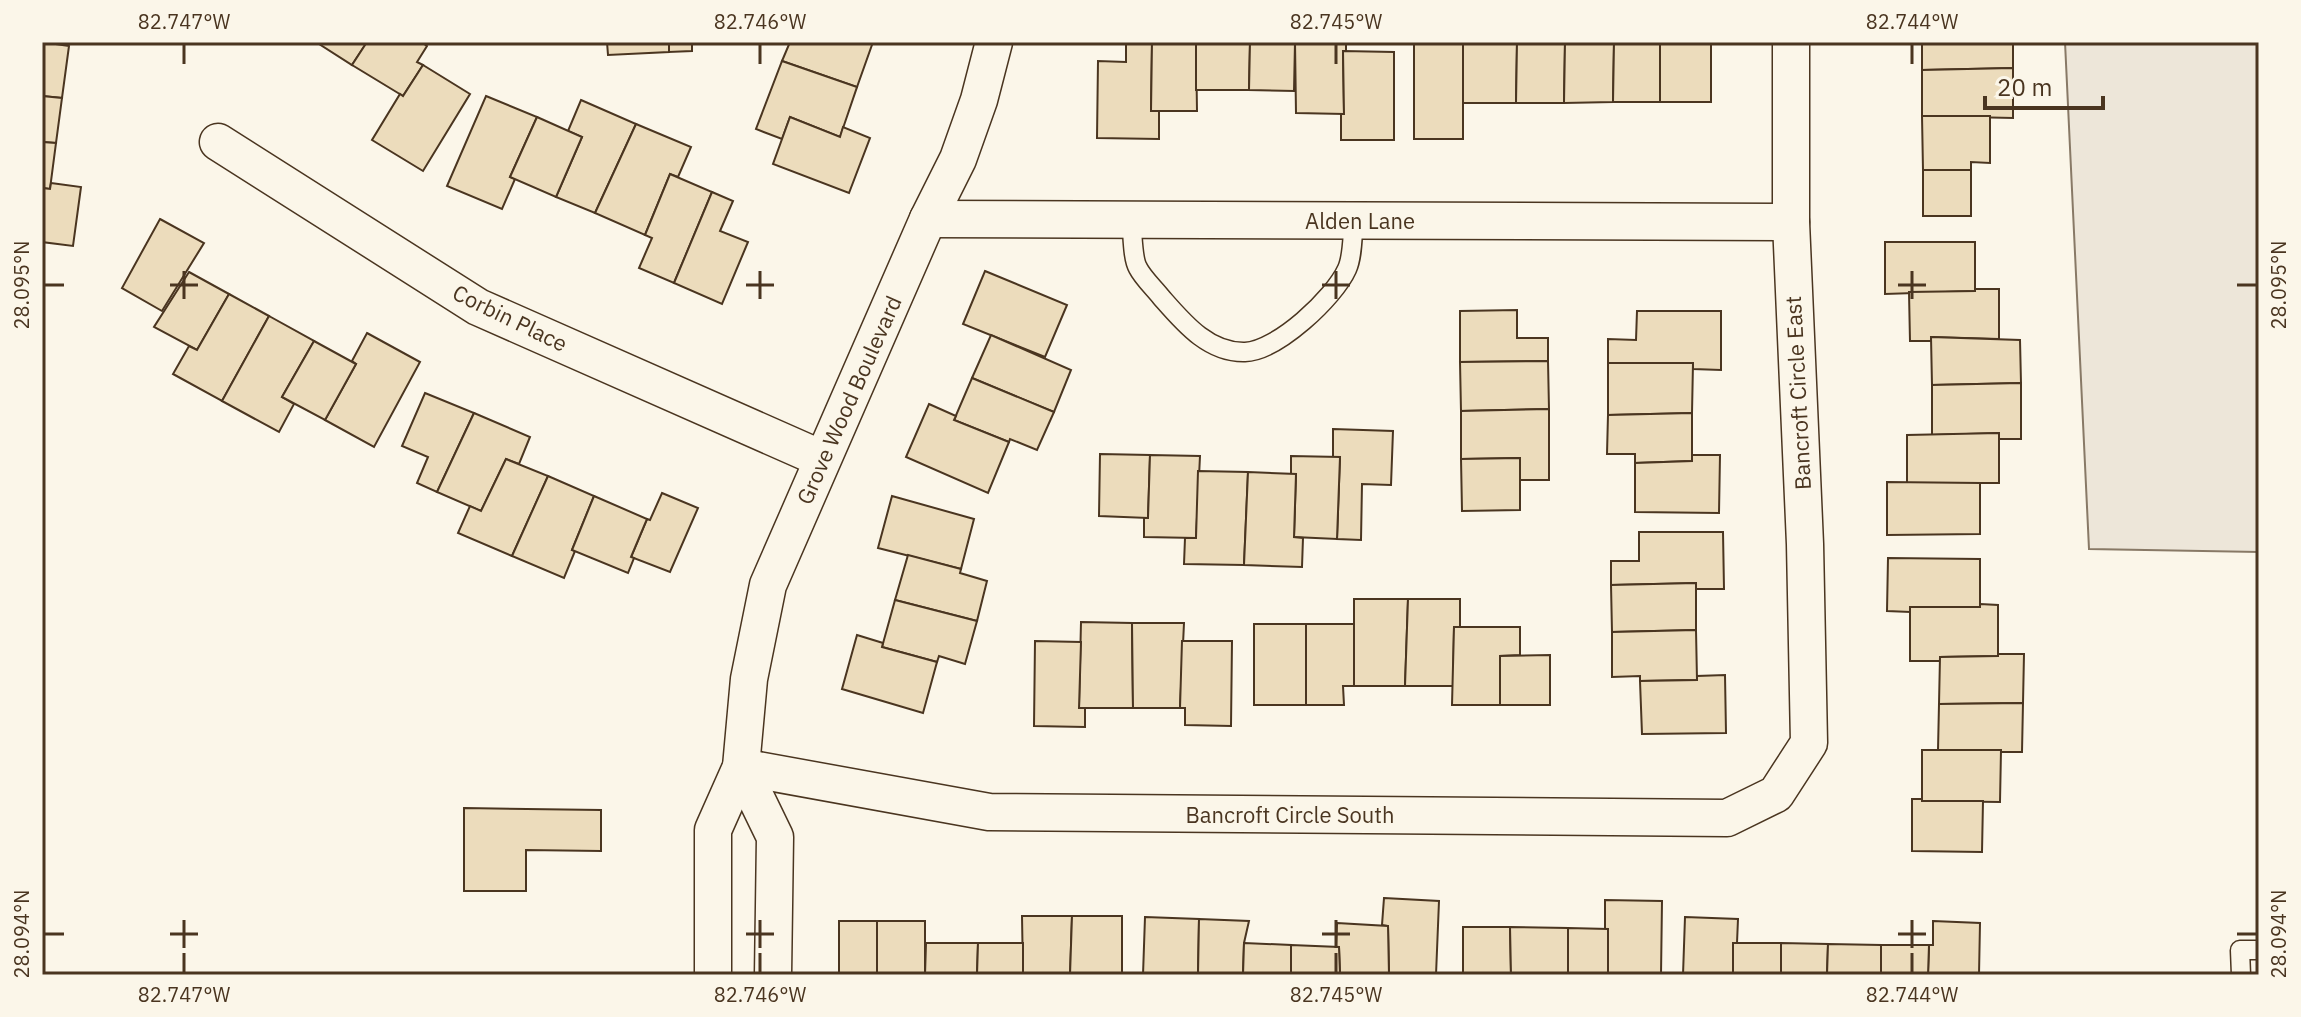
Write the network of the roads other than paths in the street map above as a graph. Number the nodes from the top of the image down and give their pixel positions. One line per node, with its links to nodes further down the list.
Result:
1 (994, 42): 4 (street, Grove Wood Boulevard)
2 (1791, 42): 7 (street, Bancroft Circle East)
3 (218, 142): 8 (street, Corbin Place)
4 (928, 219): 5 (street, Alden Lane); 8 (street, Grove Wood Boulevard)
5 (1131, 220): 6 (street, Alden Lane); 6 (lane)
6 (1354, 221): 7 (street, Alden Lane)
7 (1791, 222): 9 (street, Bancroft Circle East)
8 (822, 459): 10 (street, Grove Wood Boulevard)
9 (1809, 743): 10 (street, Bancroft Circle South)
10 (741, 767): 12 (street, Grove Wood Boulevard); 13 (street)
11 (2259, 950): 14 (lane)
12 (713, 975)
13 (773, 975)
14 (2241, 975)

